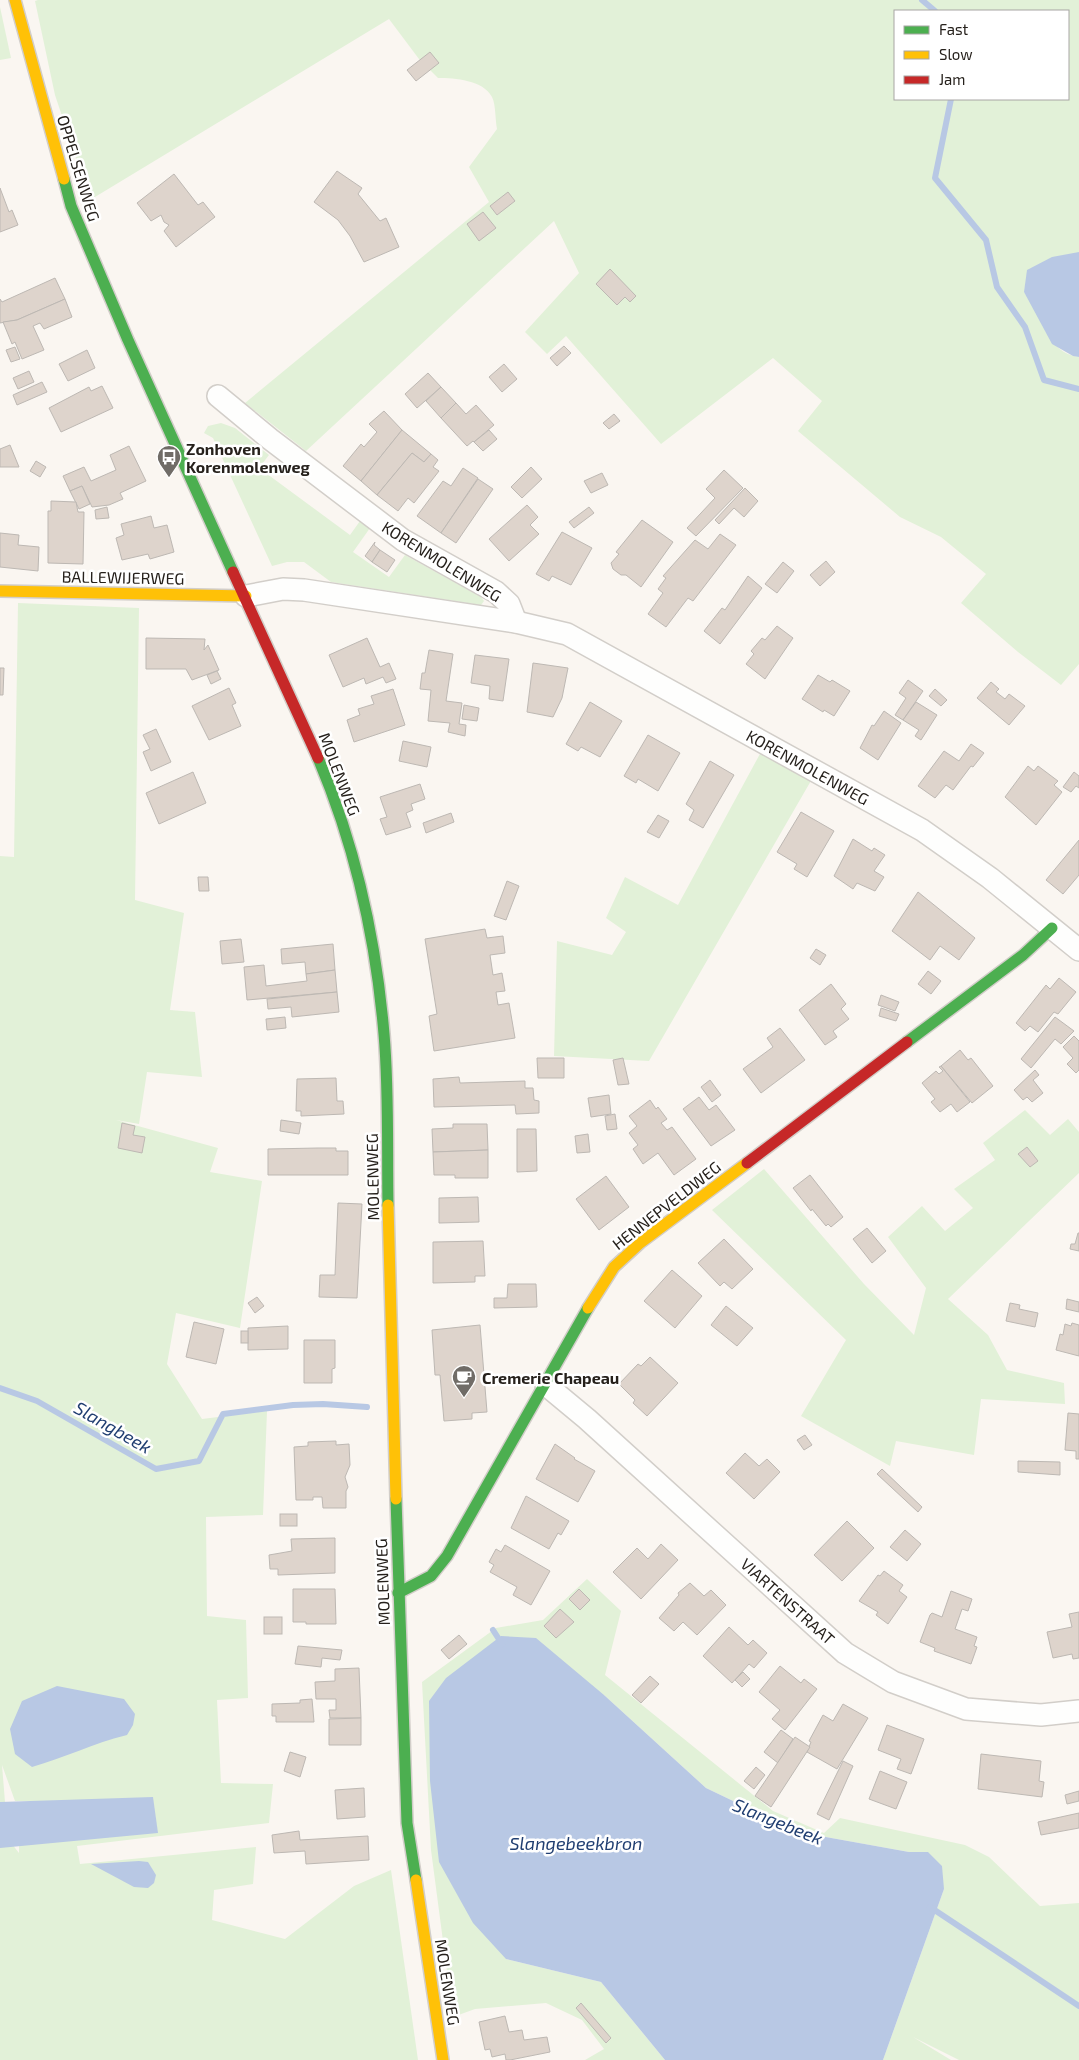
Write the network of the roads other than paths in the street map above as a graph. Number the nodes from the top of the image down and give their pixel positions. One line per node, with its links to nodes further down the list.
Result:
1 (15, 0): 2 (street, OPPELSENWEG)
2 (128, 340): 5 (street, MOLENWEG)
3 (218, 396): 6 (street, KORENMOLENWEG)
4 (0, 591): 5 (street, BALLEWIJERWEG)
5 (246, 596): 6 (street, KORENMOLENWEG); 10 (street, MOLENWEG)
6 (516, 622): 7 (street, KORENMOLENWEG)
7 (1052, 928): 8 (street, KORENMOLENWEG); 9 (street, HENNEPVELDWEG)
8 (1079, 950)
9 (546, 1385): 10 (street, HENNEPVELDWEG); 11 (street, VIARTENSTRAAT)
10 (398, 1593): 12 (street, MOLENWEG)
11 (1079, 1711)
12 (443, 2060)

